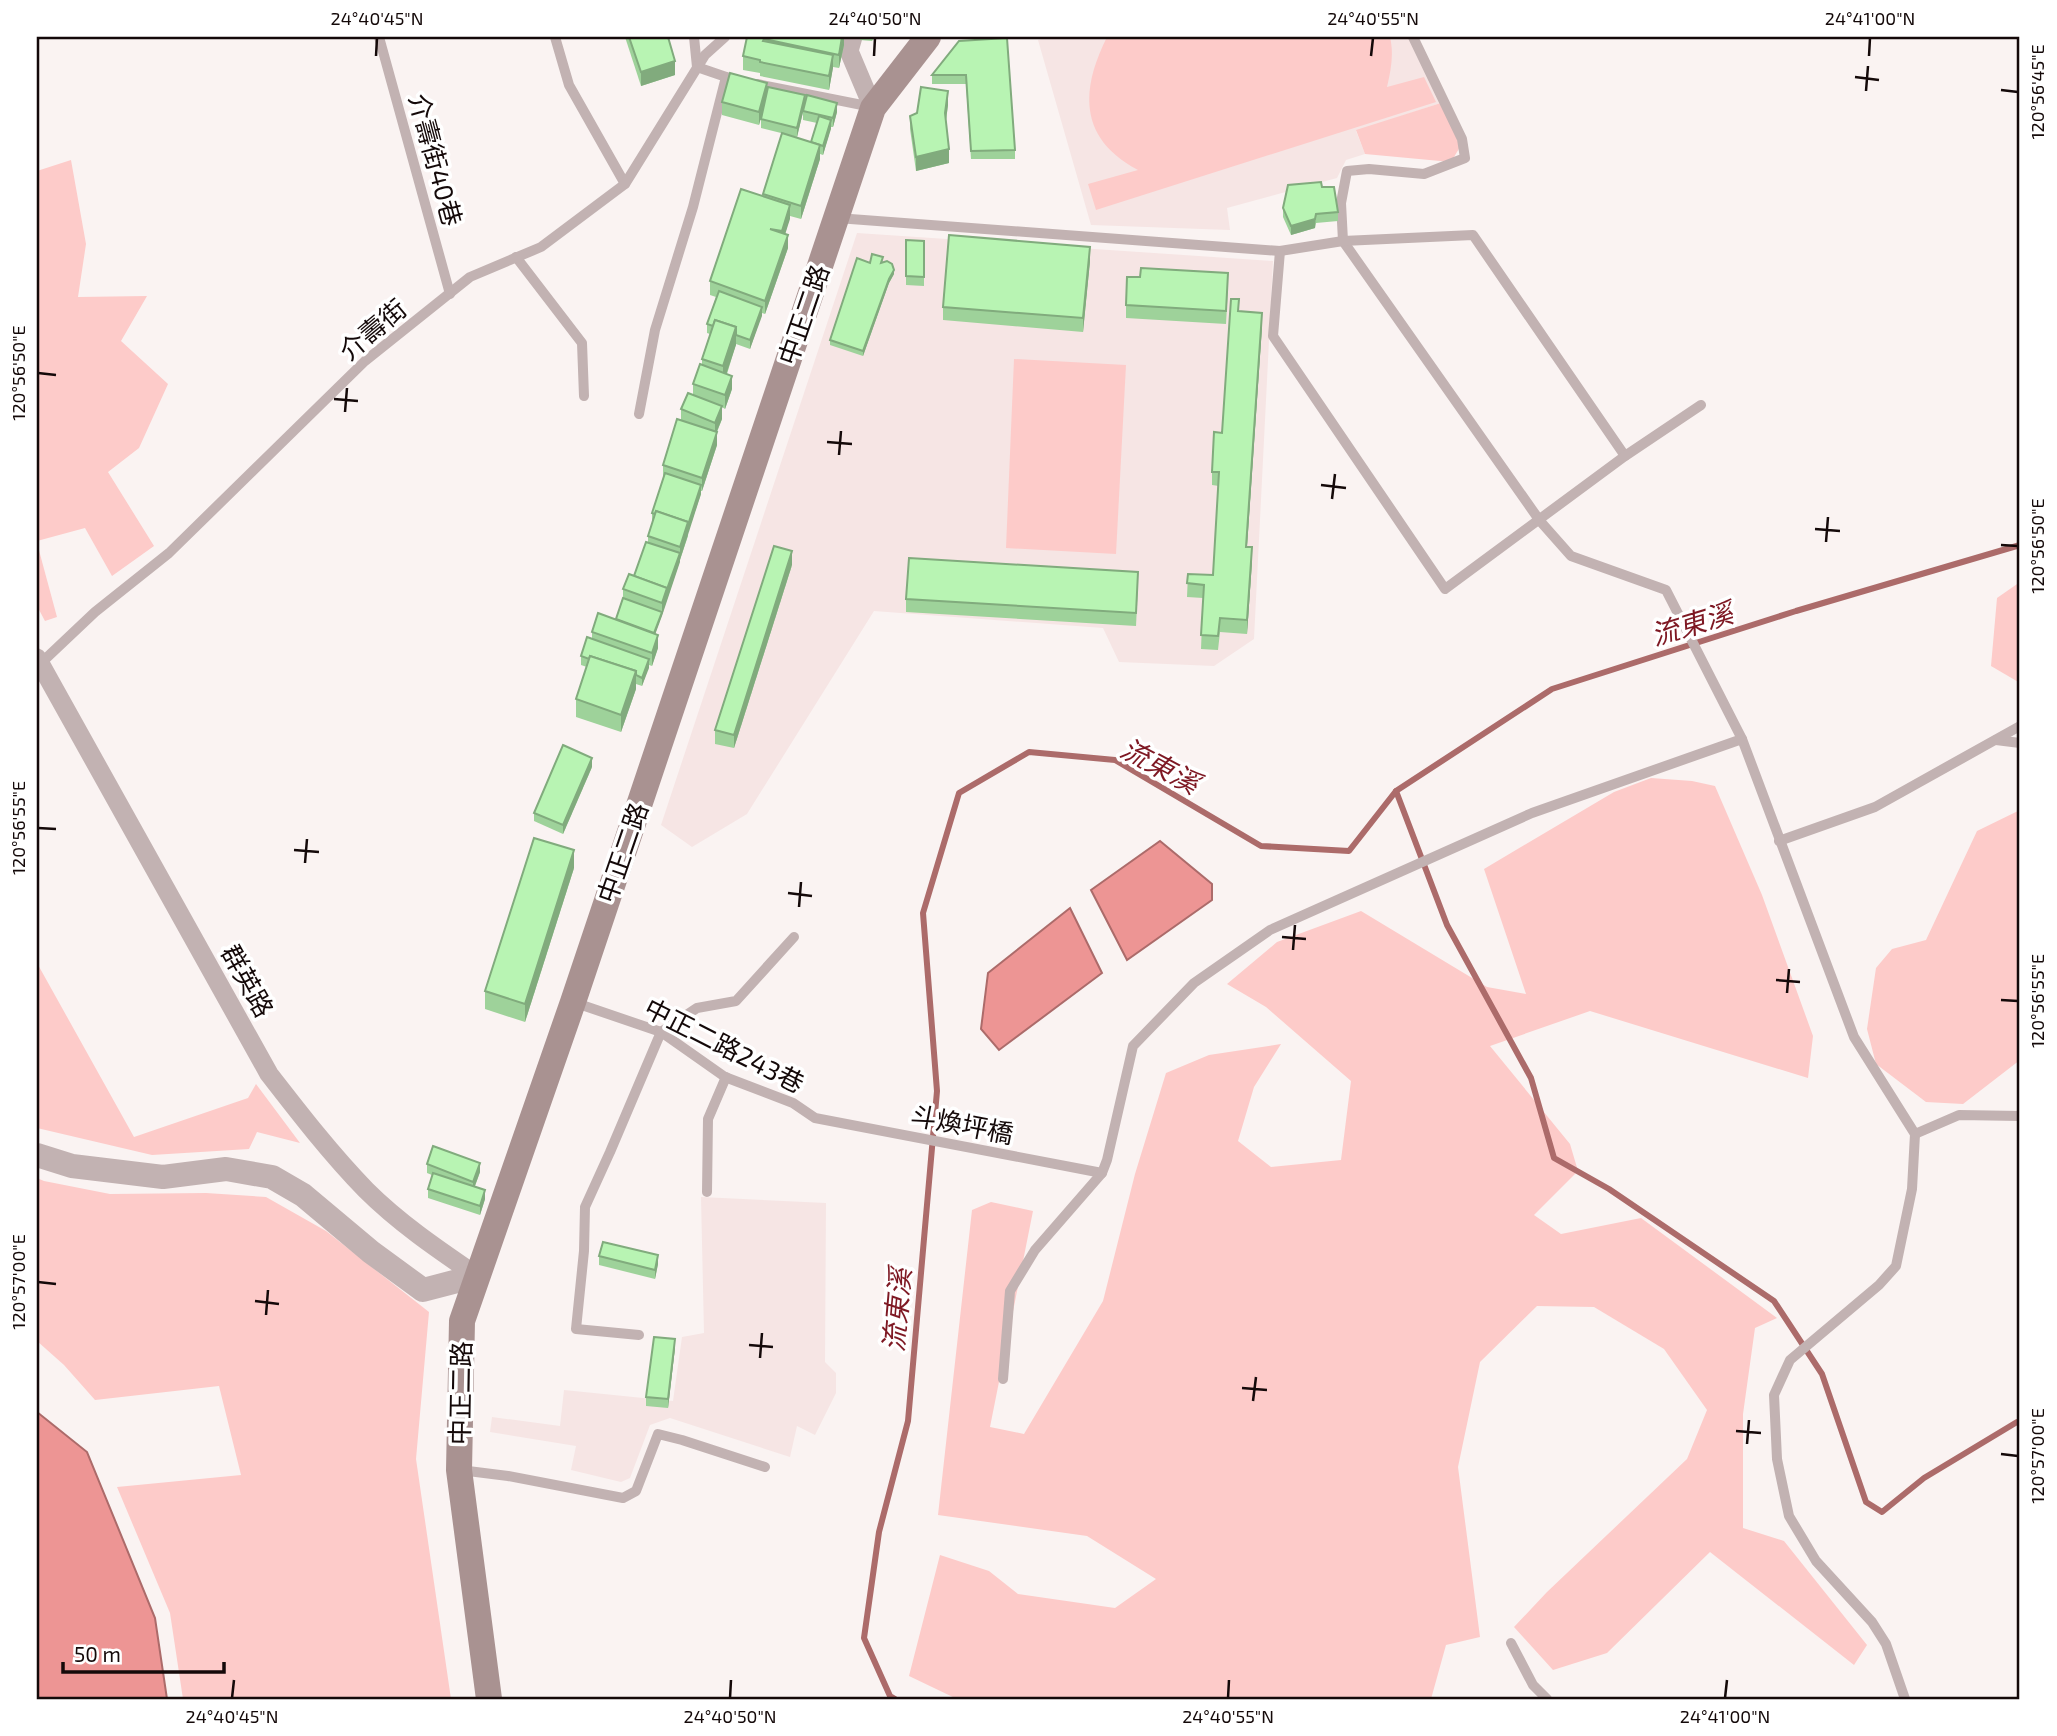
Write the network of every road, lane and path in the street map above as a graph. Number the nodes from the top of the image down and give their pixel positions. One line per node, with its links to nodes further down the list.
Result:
1 (379, 37): 18 (lane, 介壽街40巷)
2 (555, 37): 13 (lane)
3 (694, 37): 8 (lane)
4 (725, 37): 8 (lane, 介壽街)
5 (853, 37): 12 (street)
6 (928, 37): 12 (main road, 中正二路)
7 (1413, 37): 15 (lane)
8 (697, 67): 9 (lane); 13 (lane, 介壽街)
9 (726, 77): 10 (lane); 21 (lane)
10 (739, 80)
11 (753, 83): 12 (lane)
12 (873, 108): 14 (main road, 中正二路)
13 (625, 184): 17 (lane, 介壽街)
14 (837, 218): 16 (lane); 31 (main road, 中正二路)
15 (1343, 241): 16 (lane); 22 (lane); 23 (lane)
16 (1280, 251): 23 (lane)
17 (516, 257): 18 (lane, 介壽街); 19 (lane)
18 (450, 294): 24 (lane, 介壽街)
19 (583, 396)
20 (1701, 405): 22 (lane)
21 (639, 414)
22 (1625, 456): 23 (lane)
23 (1540, 521): 26 (lane)
24 (38, 661): 40 (street, 群英路)
25 (2020, 726): 27 (lane)
26 (1742, 740): 29 (lane); 38 (lane)
27 (1996, 740): 28 (lane); 29 (lane)
28 (2020, 743)
29 (1779, 841): 36 (lane)
30 (794, 937): 32 (lane)
31 (573, 1002): 32 (lane, 中正二路243巷); 40 (main road, 中正二路)
32 (661, 1032): 33 (lane, 中正二路243巷); 41 (lane)
33 (726, 1077): 35 (lane, 中正二路243巷); 39 (lane)
34 (2020, 1116): 36 (lane)
35 (815, 1118): 38 (lane, 斗煥坪橋)
36 (1915, 1134): 48 (lane)
37 (37, 1156): 40 (street)
38 (1102, 1173): 42 (lane)
39 (707, 1192)
40 (477, 1276): 44 (main road, 中正二路)
41 (639, 1335)
42 (1003, 1379)
43 (765, 1467): 44 (lane)
44 (459, 1469): 46 (main road, 中正二路)
45 (1511, 1643): 47 (lane)
46 (489, 1699)
47 (1547, 1699)
48 (1905, 1699)

